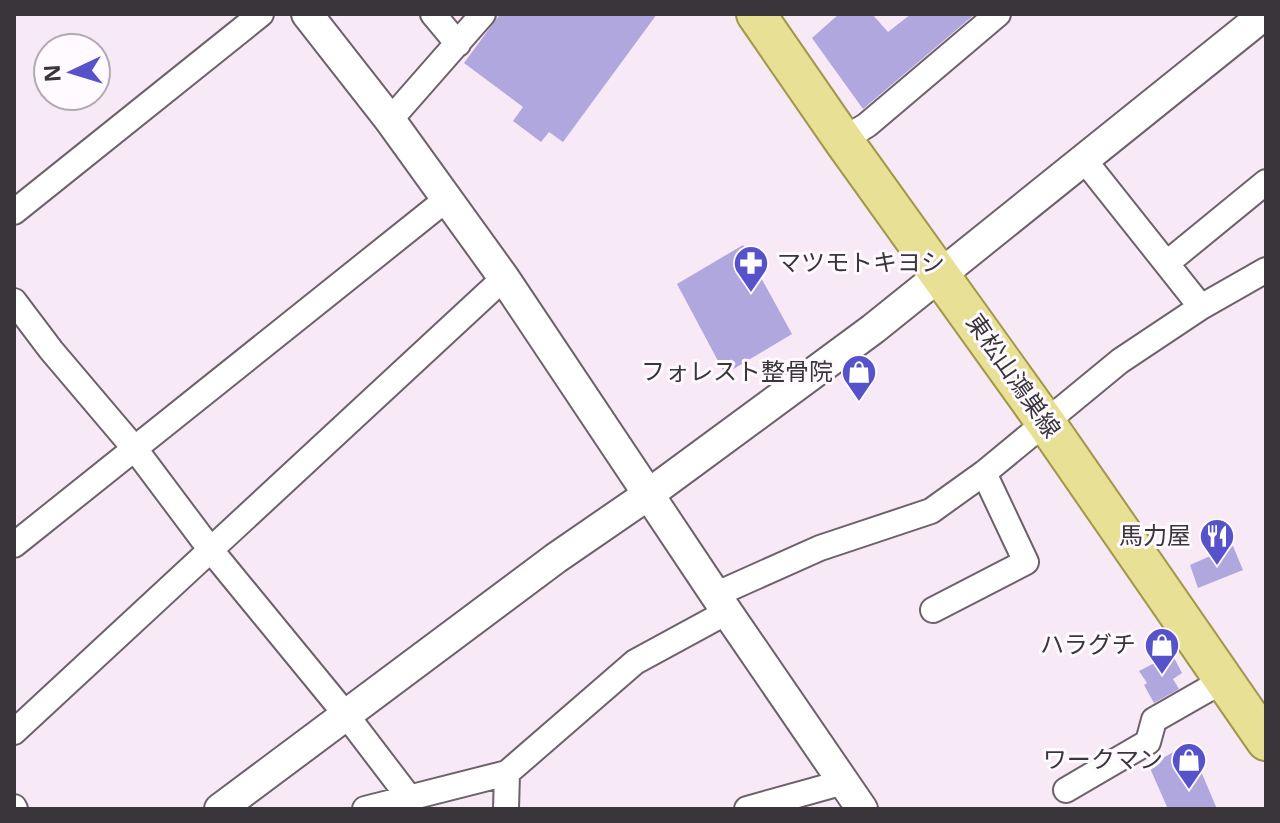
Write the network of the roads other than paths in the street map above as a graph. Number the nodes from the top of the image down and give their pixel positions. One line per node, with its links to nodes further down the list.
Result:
1 (261, 14): 14 (street)
2 (307, 14): 9 (street)
3 (433, 14): 8 (street)
4 (483, 14): 8 (street)
5 (756, 14): 10 (main road, 東松山鴻巣線)
6 (989, 17): 10 (street)
7 (1259, 21): 11 (street)
8 (458, 44): 9 (street)
9 (390, 120): 13 (street)
10 (843, 140): 17 (main road, 東松山鴻巣線)
11 (1085, 161): 15 (street); 17 (street)
12 (1266, 182): 15 (street)
13 (448, 198): 18 (street); 22 (street)
14 (14, 212)
15 (1167, 263): 20 (street)
16 (1266, 270): 20 (street)
17 (941, 275): 21 (main road, 東松山鴻巣線); 24 (street)
18 (504, 278): 24 (street); 26 (street)
19 (14, 301): 22 (street)
20 (1201, 307): 21 (street)
21 (1046, 423): 23 (street); 29 (main road, 東松山鴻巣線)
22 (135, 449): 25 (street); 26 (street)
23 (984, 473): 27 (street); 28 (street)
24 (649, 494): 27 (street); 30 (street)
25 (14, 545)
26 (210, 549): 30 (street); 31 (street)
27 (722, 603): 33 (street); 34 (street)
28 (933, 610)
29 (1224, 680): 32 (main road, 東松山鴻巣線); 35 (street)
30 (347, 716): 36 (street); 37 (street)
31 (14, 732)
32 (1266, 741)
33 (507, 773): 36 (street); 39 (street)
34 (844, 782): 40 (street); 41 (street)
35 (1066, 790)
36 (408, 796): 38 (street)
37 (220, 809)
38 (365, 809)
39 (506, 809)
40 (747, 809)
41 (862, 809)

